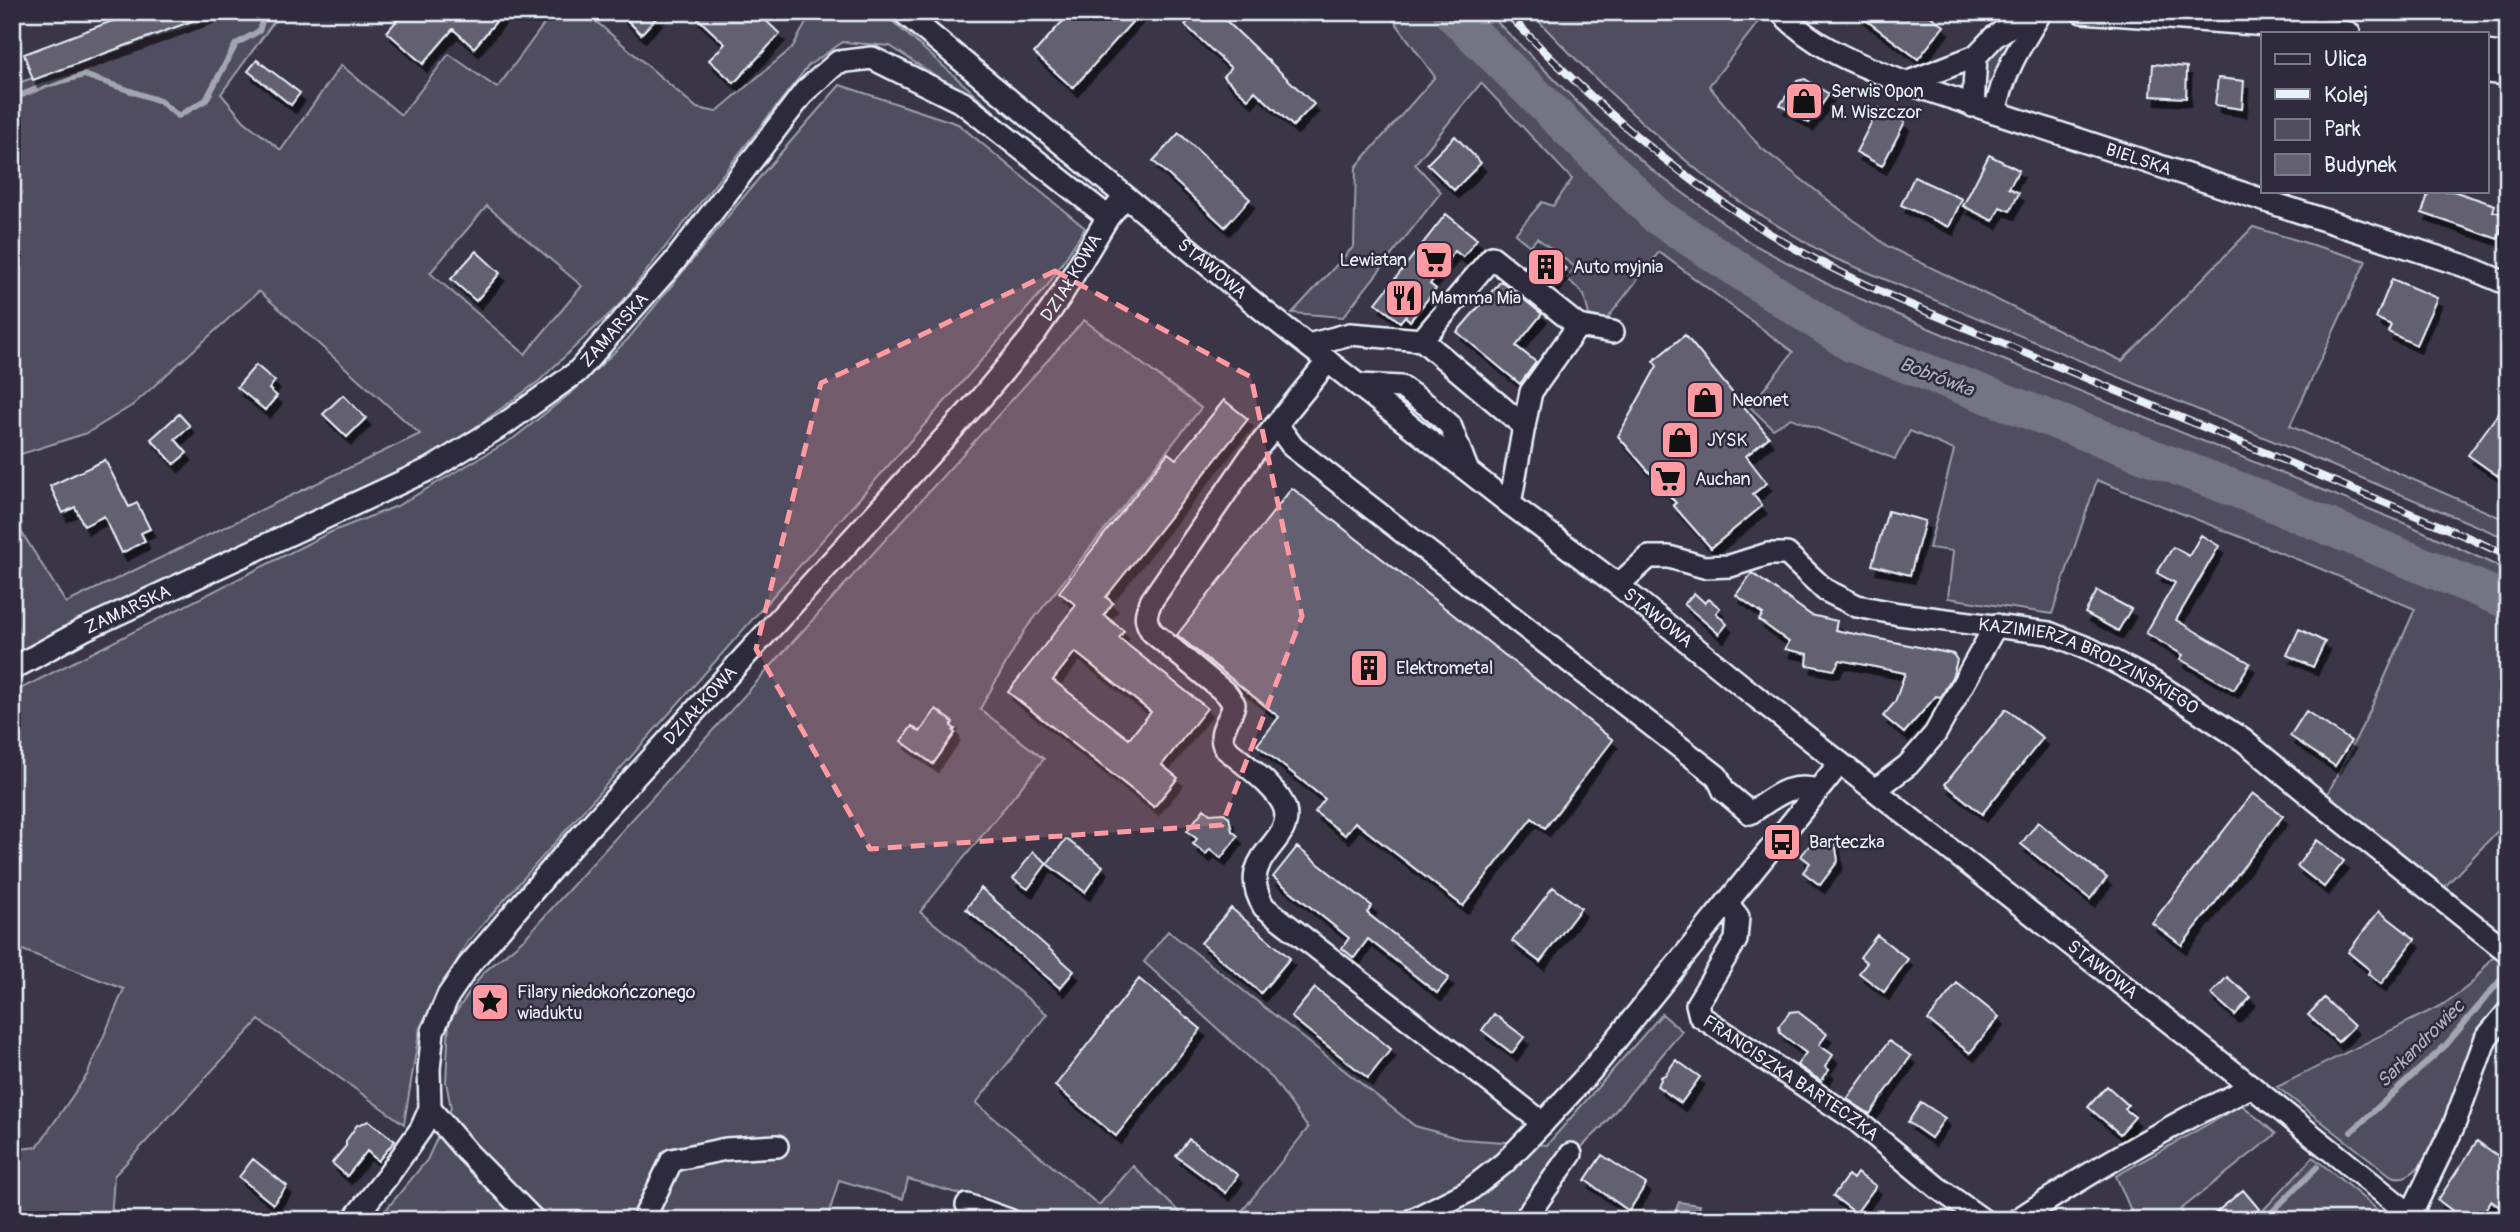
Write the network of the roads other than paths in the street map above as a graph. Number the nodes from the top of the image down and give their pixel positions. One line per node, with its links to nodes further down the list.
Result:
1 (903, 12): 16 (street, STAWOWA)
2 (1781, 12): 13 (street, BIELSKA)
3 (2032, 12): 10 (street)
4 (2041, 12): 15 (street)
5 (2082, 12): 6 (street)
6 (2286, 30): 7 (street)
7 (2341, 32)
8 (2488, 52): 9 (street)
9 (2508, 55)
10 (1976, 56): 13 (street); 14 (street)
11 (2488, 72): 12 (street)
12 (2508, 74)
13 (1906, 83): 14 (street, BIELSKA)
14 (1973, 106): 15 (street, BIELSKA)
15 (1995, 112): 18 (street, BIELSKA)
16 (1125, 197): 17 (street); 22 (street, STAWOWA)
17 (1108, 217): 29 (street, ZAMARSKA); 37 (street, DZIAŁKOWA)
18 (2508, 284)
19 (1578, 326): 20 (street); 21 (street); 25 (street)
20 (1612, 332)
21 (1422, 340): 22 (street); 25 (street)
22 (1308, 345): 23 (street, STAWOWA)
23 (1328, 361): 24 (street); 26 (street, STAWOWA)
24 (1277, 425): 31 (street); 38 (street)
25 (1524, 426): 26 (street)
26 (1510, 504): 27 (street, STAWOWA)
27 (1618, 585): 28 (street, KAZIMIERZA BRODZIŃSKIEGO); 30 (street, STAWOWA)
28 (1996, 625): 32 (street); 34 (street, KAZIMIERZA BRODZIŃSKIEGO)
29 (12, 669)
30 (1840, 763): 31 (street); 32 (street, STAWOWA)
31 (1817, 790): 33 (street)
32 (1875, 790): 36 (street, STAWOWA)
33 (1727, 903): 38 (street); 49 (street, FRANCISZKA BARTECZKA)
34 (2508, 952)
35 (2508, 1012): 42 (street)
36 (2252, 1086): 42 (street, STAWOWA); 50 (street)
37 (430, 1109): 43 (street, DZIAŁKOWA); 44 (street)
38 (1543, 1123): 47 (street)
39 (777, 1146): 45 (street)
40 (1571, 1154): 48 (street)
41 (967, 1205): 46 (street)
42 (2411, 1218)
43 (353, 1220)
44 (534, 1220)
45 (643, 1220)
46 (1009, 1220)
47 (1412, 1220)
48 (1524, 1220)
49 (1983, 1220)
50 (2017, 1220)

